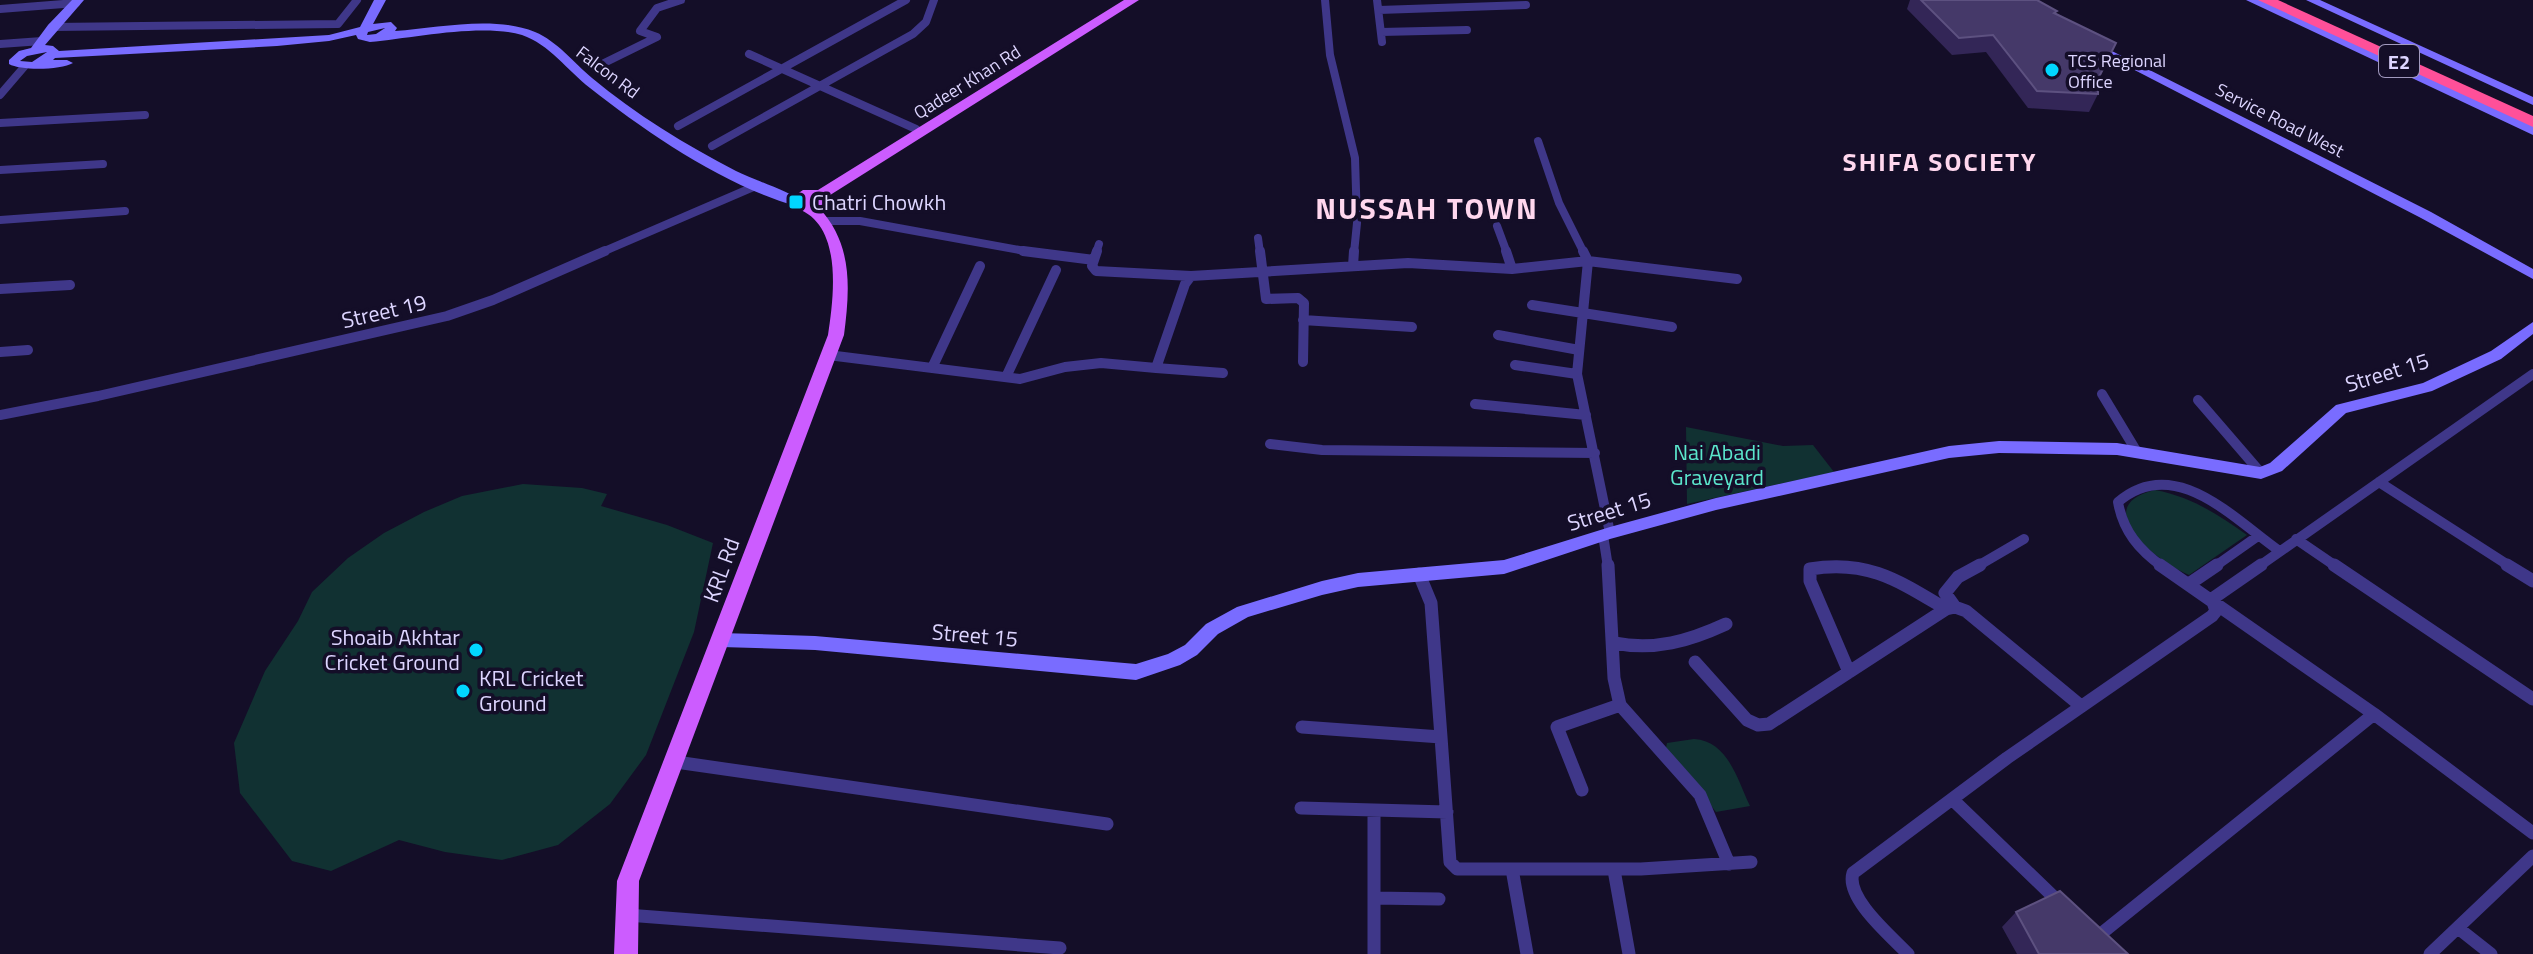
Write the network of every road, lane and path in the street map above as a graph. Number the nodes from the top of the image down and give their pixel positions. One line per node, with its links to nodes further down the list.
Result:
1 (357, 0): 19 (street)
2 (380, 0): 18 (street)
3 (681, 0): 29 (street)
4 (906, 0): 31 (street)
5 (934, 0): 32 (street)
6 (1125, 0): 40 (main road, Qadeer Khan Rd)
7 (1133, 0): 47 (main road, Qadeer Khan Rd)
8 (1325, 0): 57 (street)
9 (1377, 0): 17 (street)
10 (2251, 0): 41 (street)
11 (2266, 0): 37 (highway, E2)
12 (2295, 0): 35 (highway, E2)
13 (2311, 0): 34 (street)
14 (77, 1): 16 (street); 19 (street)
15 (1526, 5): 17 (street)
16 (0, 9)
17 (1379, 10): 21 (street)
18 (369, 16): 20 (street); 22 (street)
19 (52, 27): 25 (street)
20 (385, 28): 22 (street); 46 (street, Falcon Rd); 47 (street, Falcon Rd)
21 (1467, 30)
22 (363, 33): 27 (street); 28 (street)
23 (2078, 36): 61 (street, Service Road West)
24 (0, 44): 25 (street)
25 (39, 44): 27 (street); 30 (street)
26 (749, 54): 31 (street)
27 (53, 55): 28 (street)
28 (37, 64): 30 (street)
29 (598, 66)
30 (24, 67): 33 (street)
31 (786, 69): 32 (street); 39 (street)
32 (817, 86): 40 (street); 43 (street)
33 (0, 95)
34 (2533, 101)
35 (2533, 108)
36 (145, 115): 38 (street)
37 (2533, 122)
38 (0, 123)
39 (678, 126)
40 (916, 129): 47 (main road, Qadeer Khan Rd)
41 (2533, 131)
42 (1538, 141): 55 (street)
43 (712, 146)
44 (103, 164): 45 (street)
45 (0, 170)
46 (758, 185): 47 (street, Falcon Rd); 88 (street, Street 19)
47 (808, 198): 50 (main road, KRL Rd)
48 (125, 211): 49 (street)
49 (0, 220)
50 (825, 221): 54 (street); 76 (main road, KRL Rd)
51 (1497, 226): 58 (street)
52 (1258, 238): 60 (street)
53 (1099, 244): 54 (street)
54 (1094, 260): 62 (street)
55 (1588, 261): 58 (street); 63 (street); 67 (street)
56 (980, 266): 79 (street)
57 (1353, 266): 58 (street); 60 (street)
58 (1512, 269)
59 (1056, 270): 84 (street)
60 (1261, 273): 62 (street); 68 (street)
61 (2533, 275)
62 (1191, 276): 80 (street)
63 (1737, 279)
64 (70, 285): 65 (street)
65 (0, 289)
66 (1532, 305): 67 (street)
67 (1583, 312): 70 (street); 74 (street)
68 (1303, 320): 69 (street); 77 (street)
69 (1412, 327)
70 (1672, 327)
71 (2533, 327): 93 (street, Street 15)
72 (1498, 335): 74 (street)
73 (28, 350): 75 (street)
74 (1579, 350): 82 (street)
75 (0, 352)
76 (828, 355): 79 (street); 108 (main road, KRL Rd)
77 (1303, 362)
78 (1515, 365): 82 (street)
79 (932, 368): 84 (street)
80 (1156, 368): 81 (street); 84 (street)
81 (1223, 373)
82 (1577, 374): 89 (street)
83 (2533, 374): 94 (street)
84 (1006, 377)
85 (2102, 394): 91 (street)
86 (2198, 400): 93 (street)
87 (1475, 404): 89 (street)
88 (0, 415)
89 (1586, 415): 92 (street)
90 (1270, 444): 92 (street)
91 (2137, 452): 93 (street, Street 15); 95 (street, Street 15)
92 (1595, 453): 95 (street)
93 (2261, 473)
94 (2379, 482): 98 (street); 102 (street)
95 (1607, 534): 101 (street, Street 15); 109 (street)
96 (2258, 536): 99 (street); 104 (street); 104 (street)
97 (2024, 539): 106 (street)
98 (2296, 539): 99 (street); 112 (street)
99 (2278, 550): 105 (street)
100 (2533, 564): 102 (street)
101 (1419, 574): 108 (street, Street 15); 117 (street)
102 (2521, 574): 103 (street)
103 (2533, 581)
104 (2189, 584): 105 (street)
105 (2212, 599): 114 (street); 115 (street)
106 (1951, 608): 111 (street); 111 (street); 114 (street)
107 (1726, 624): 109 (street)
108 (721, 640): 118 (main road, KRL Rd)
109 (1614, 643): 113 (street)
110 (1695, 662): 111 (street)
111 (1849, 672)
112 (2533, 699)
113 (1620, 705): 119 (street); 128 (street)
114 (2081, 706): 120 (street)
115 (2374, 714): 125 (street); 136 (street)
116 (1302, 727): 117 (street)
117 (1441, 737): 123 (street)
118 (676, 762): 124 (street); 133 (main road, KRL Rd)
119 (1582, 790)
120 (1952, 799): 134 (street); 142 (street)
121 (1301, 808): 122 (street)
122 (1374, 810): 123 (street); 131 (street)
123 (1447, 812): 129 (street)
124 (1107, 824)
125 (2533, 833)
126 (2533, 856): 135 (street)
127 (1751, 862): 128 (street)
128 (1729, 864): 130 (street)
129 (1512, 869): 130 (street); 140 (street)
130 (1614, 870): 141 (street)
131 (1374, 898): 132 (street); 139 (street)
132 (1439, 899)
133 (627, 915): 137 (street); 138 (main road, KRL Rd)
134 (2073, 915)
135 (2458, 928): 143 (street); 144 (street)
136 (2097, 938)
137 (1060, 948)
138 (626, 954)
139 (1374, 954)
140 (1527, 954)
141 (1629, 954)
142 (1908, 954)
143 (2430, 954)
144 (2491, 954)

